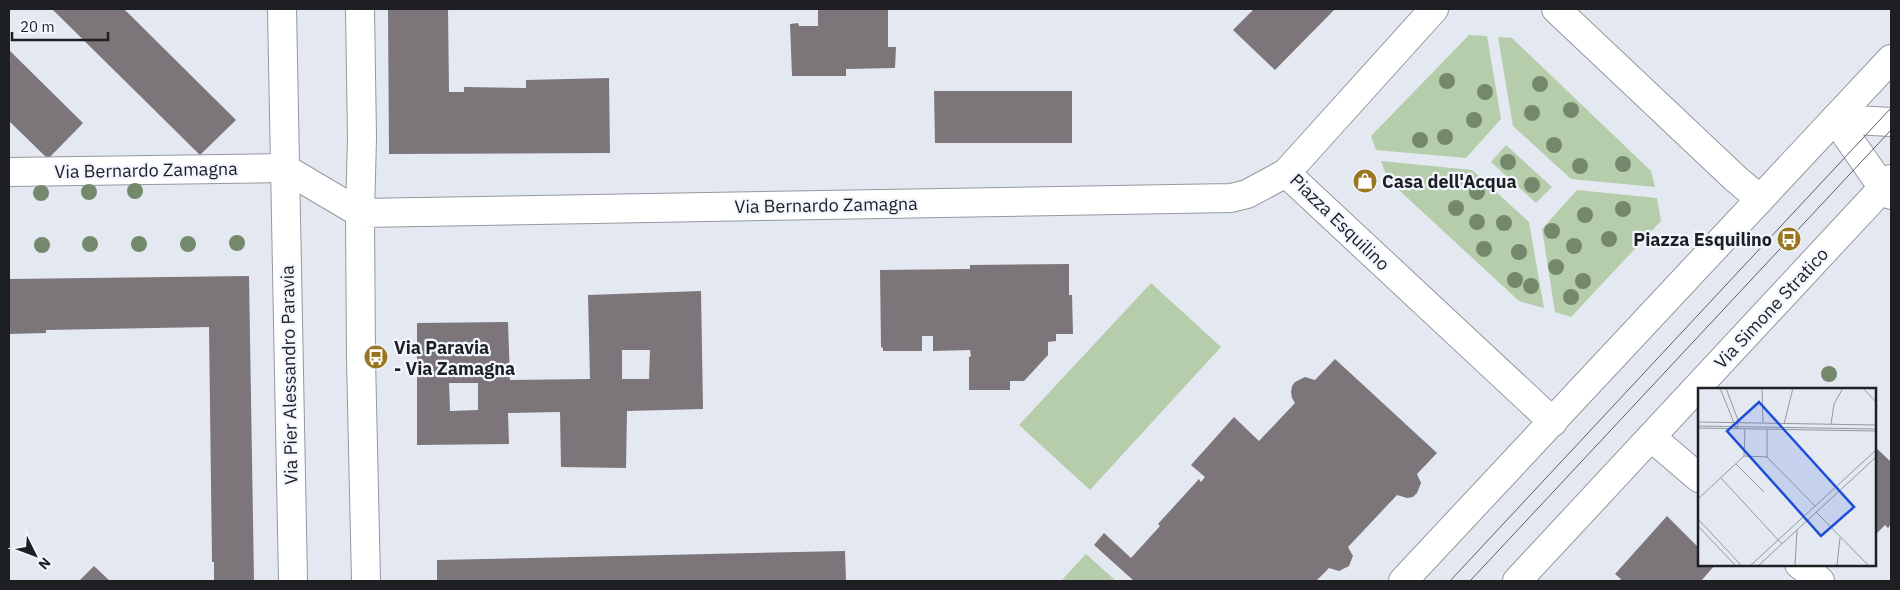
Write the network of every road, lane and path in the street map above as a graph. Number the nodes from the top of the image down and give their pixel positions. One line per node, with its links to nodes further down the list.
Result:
1 (282, 9): 8 (street, Via Pier Alessandro Paravia)
2 (360, 9): 13 (street)
3 (1434, 9): 10 (street, Piazza Esquilino)
4 (1556, 9): 12 (street)
5 (1891, 59): 6 (street)
6 (1835, 119): 7 (street); 11 (street); 12 (street)
7 (1891, 122)
8 (284, 168): 9 (street, Via Bernardo Zamagna); 13 (street); 20 (street, Via Pier Alessandro Paravia)
9 (9, 172)
10 (1286, 173): 13 (street, Via Bernardo Zamagna); 16 (street, Piazza Esquilino)
11 (1888, 187): 15 (street, Via Simone Stratico)
12 (1760, 199): 16 (street)
13 (360, 213): 21 (street)
14 (1698, 388): 17 (street, Via Simone Stratico)
15 (1698, 388)
16 (1553, 422): 22 (street)
17 (1651, 438): 18 (street); 23 (street, Via Simone Stratico)
18 (1698, 477)
19 (1800, 565): 24 (street)
20 (293, 581)
21 (366, 581)
22 (1404, 581)
23 (1516, 581)
24 (1820, 581)

